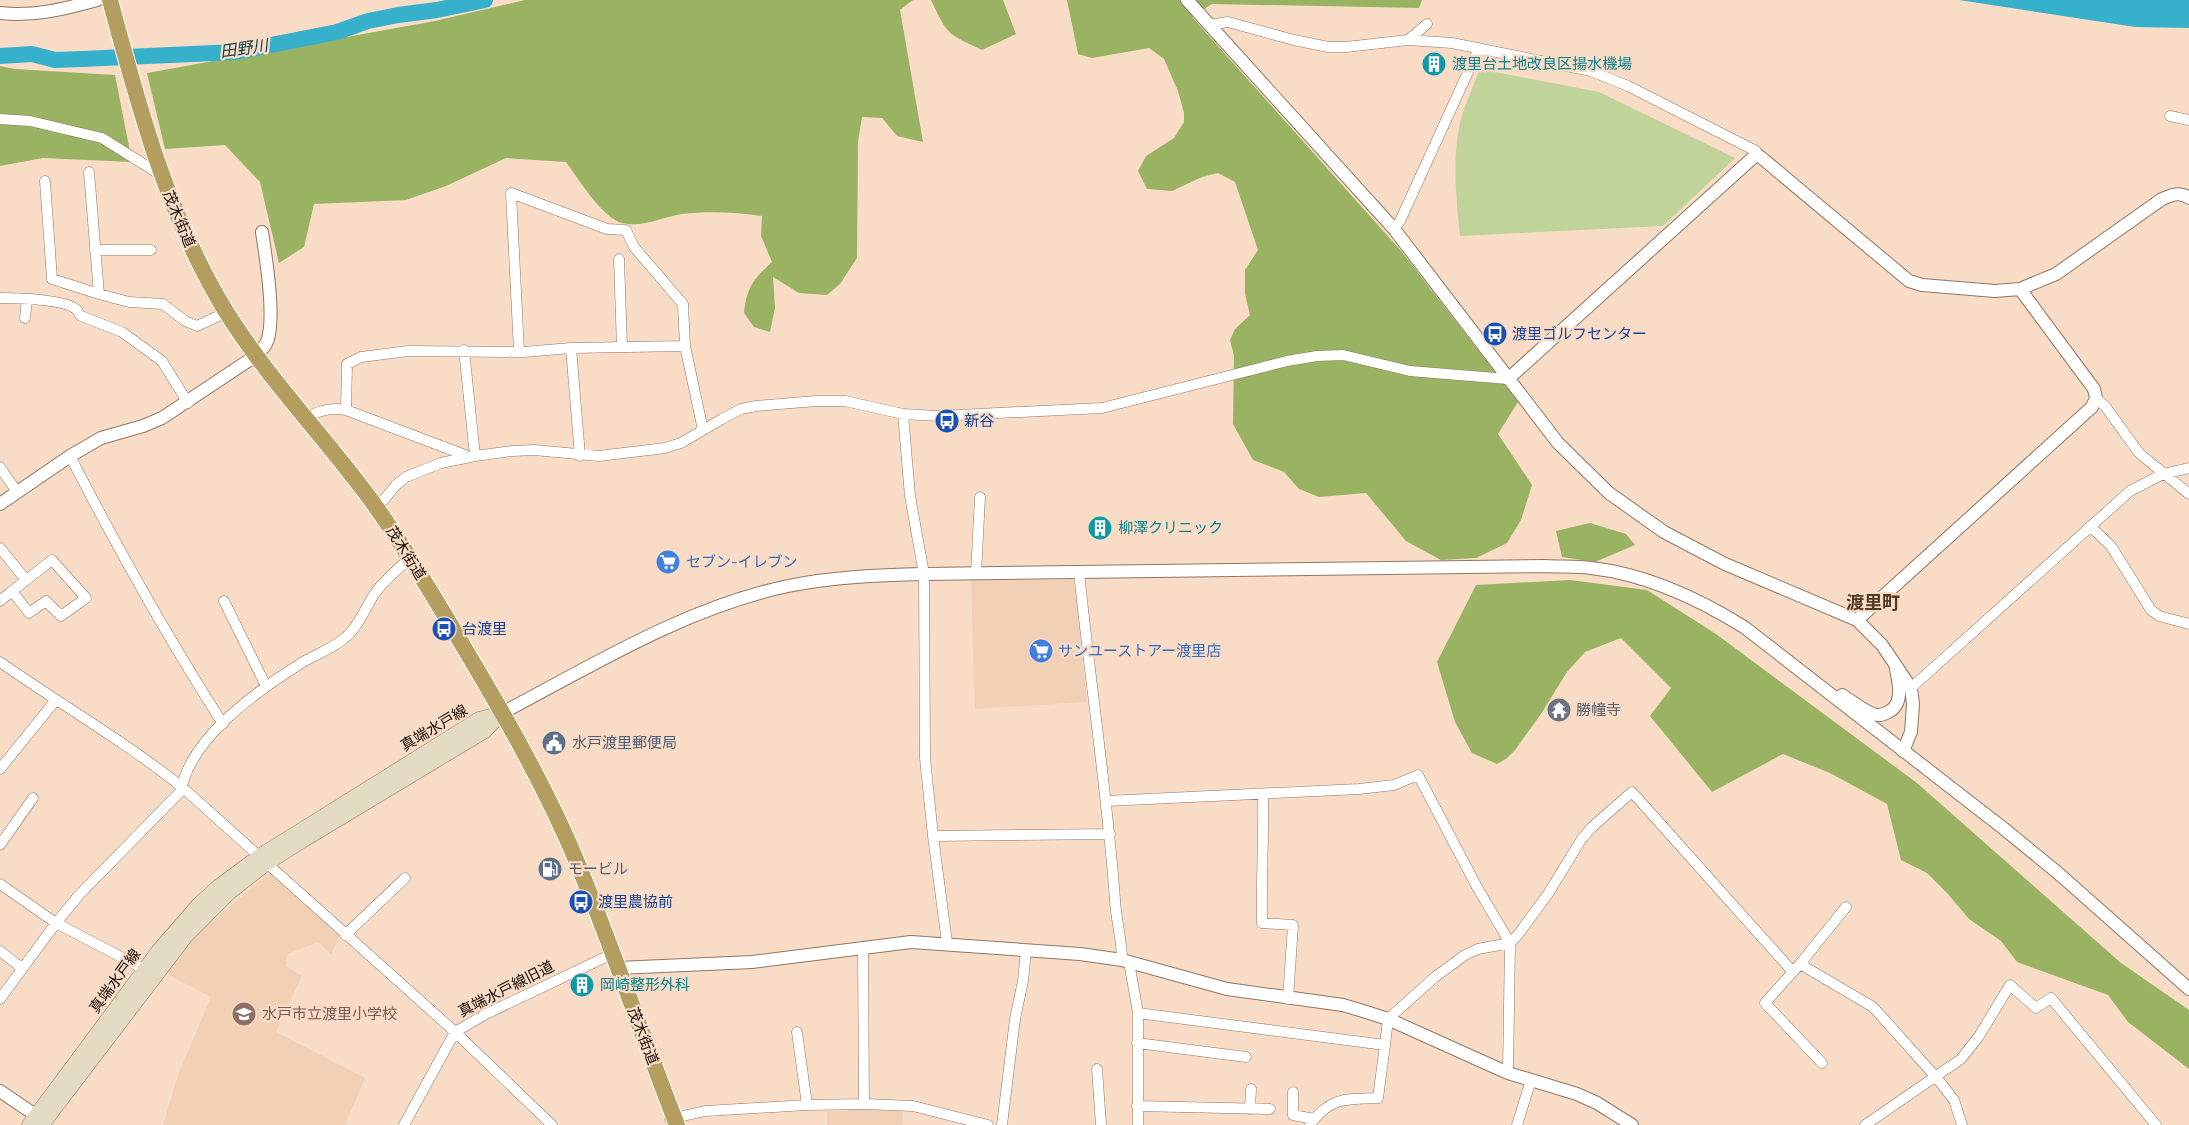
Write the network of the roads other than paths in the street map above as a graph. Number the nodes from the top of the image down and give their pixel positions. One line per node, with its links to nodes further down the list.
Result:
1 (96, 0): 4 (street)
2 (110, 0): 14 (highway, 茂木街道)
3 (1187, 0): 6 (street)
4 (0, 13)
5 (1427, 24): 7 (street)
6 (1209, 25): 7 (street); 17 (street)
7 (1408, 40): 8 (street)
8 (1479, 48): 12 (street); 17 (street)
9 (2170, 116): 11 (street)
10 (0, 119): 14 (street)
11 (2189, 120)
12 (1757, 154): 22 (street); 34 (street)
13 (89, 172): 19 (street)
14 (161, 175): 26 (highway, 茂木街道)
15 (45, 181): 23 (street)
16 (2189, 198): 22 (street)
17 (1394, 229): 34 (street)
18 (262, 232): 33 (street)
19 (95, 250): 20 (street); 23 (street)
20 (150, 250)
21 (619, 259): 29 (street)
22 (2020, 289): 35 (street)
23 (99, 294): 26 (street)
24 (0, 298): 25 (street)
25 (27, 299): 27 (street); 36 (street)
26 (227, 312): 33 (highway, 茂木街道)
27 (25, 318)
28 (685, 346): 29 (street); 32 (street); 40 (street)
29 (622, 347): 30 (street)
30 (571, 348): 32 (street); 42 (street)
31 (464, 350): 32 (street); 37 (street); 43 (street)
32 (518, 351)
33 (257, 356): 36 (street); 39 (highway, 茂木街道)
34 (1508, 379): 38 (street); 62 (street)
35 (2096, 398): 46 (street); 62 (street)
36 (188, 403): 41 (street)
37 (346, 410): 39 (street); 43 (street)
38 (903, 414): 40 (street); 56 (street)
39 (305, 420): 51 (highway, 茂木街道)
40 (703, 430): 42 (street)
41 (70, 456): 47 (street); 71 (street)
42 (580, 456): 43 (street)
43 (471, 457): 51 (street)
44 (0, 467): 47 (street)
45 (2189, 468): 46 (street)
46 (2163, 474): 48 (street); 52 (street)
47 (17, 492): 50 (street)
48 (2189, 494)
49 (980, 498): 57 (street)
50 (0, 504)
51 (377, 508): 54 (highway, 茂木街道)
52 (2090, 526): 63 (street); 68 (street)
53 (0, 548): 58 (street)
54 (410, 558): 67 (street); 70 (highway, 茂木街道)
55 (1079, 572): 57 (street); 66 (street); 77 (street)
56 (924, 574): 57 (street); 70 (street); 79 (street)
57 (976, 574)
58 (26, 580): 59 (street); 59 (street)
59 (12, 591): 60 (street)
60 (0, 601)
61 (224, 601): 67 (street)
62 (1856, 620): 65 (street)
63 (2189, 624)
64 (0, 662): 69 (street)
65 (1896, 666): 66 (street); 68 (street)
66 (1813, 681): 72 (street)
67 (266, 686): 71 (street)
68 (1910, 688): 72 (street)
69 (55, 701): 73 (street); 74 (street)
70 (502, 713): 81 (main road, 真端水戸線); 92 (highway, 茂木街道)
71 (223, 724): 74 (street)
72 (1903, 751): 97 (street)
73 (1, 767)
74 (182, 787): 81 (street); 85 (street)
75 (1263, 794): 77 (street); 88 (street); 99 (street)
76 (33, 798): 80 (street)
77 (1106, 801): 78 (street)
78 (1110, 834): 79 (street); 93 (street)
79 (933, 836): 87 (street)
80 (0, 845)
81 (262, 861): 86 (street); 96 (main road, 真端水戸線); 122 (main road, 真端水戸線)
82 (405, 878): 86 (street)
83 (0, 884): 85 (street)
84 (1846, 907): 95 (street)
85 (56, 923): 94 (street); 96 (street)
86 (345, 934): 102 (street)
87 (947, 943): 89 (street); 90 (street)
88 (1510, 943): 95 (street); 101 (street); 109 (street)
89 (863, 947): 92 (street); 115 (street)
90 (1026, 950): 93 (street); 127 (street)
91 (0, 951): 94 (street)
92 (615, 961): 102 (street, 真端水戸線旧道); 120 (highway, 茂木街道)
93 (1126, 961): 99 (street); 100 (street)
94 (22, 968): 98 (street)
95 (1796, 968): 107 (street); 110 (street)
96 (144, 969): 122 (main road, 真端水戸線)
97 (2189, 989)
98 (0, 999)
99 (1288, 999): 101 (street)
100 (1138, 1013): 104 (street); 105 (street)
101 (1388, 1019): 105 (street); 109 (street)
102 (455, 1032): 124 (street, 真端水戸線旧道); 125 (street)
103 (797, 1032): 116 (street)
104 (1137, 1043): 106 (street); 117 (street)
105 (1385, 1046): 123 (street)
106 (1246, 1057)
107 (1822, 1063)
108 (1098, 1069): 128 (street)
109 (1508, 1073): 111 (street)
110 (1936, 1076): 132 (street); 133 (street); 134 (street)
111 (1531, 1080): 130 (street); 131 (street)
112 (1252, 1089): 118 (street)
113 (0, 1091): 122 (street)
114 (1293, 1092): 123 (street)
115 (864, 1104): 116 (street); 121 (street)
116 (807, 1105): 120 (street)
117 (1137, 1106): 118 (street); 129 (street)
118 (1250, 1108): 119 (street)
119 (1270, 1109)
120 (673, 1121)
121 (955, 1121): 126 (street)
122 (41, 1122)
123 (1312, 1122)
124 (404, 1125)
125 (552, 1125)
126 (988, 1125)
127 (1002, 1125)
128 (1101, 1125)
129 (1138, 1125)
130 (1517, 1125)
131 (1632, 1125)
132 (1865, 1125)
133 (1962, 1125)
134 (2156, 1125)

